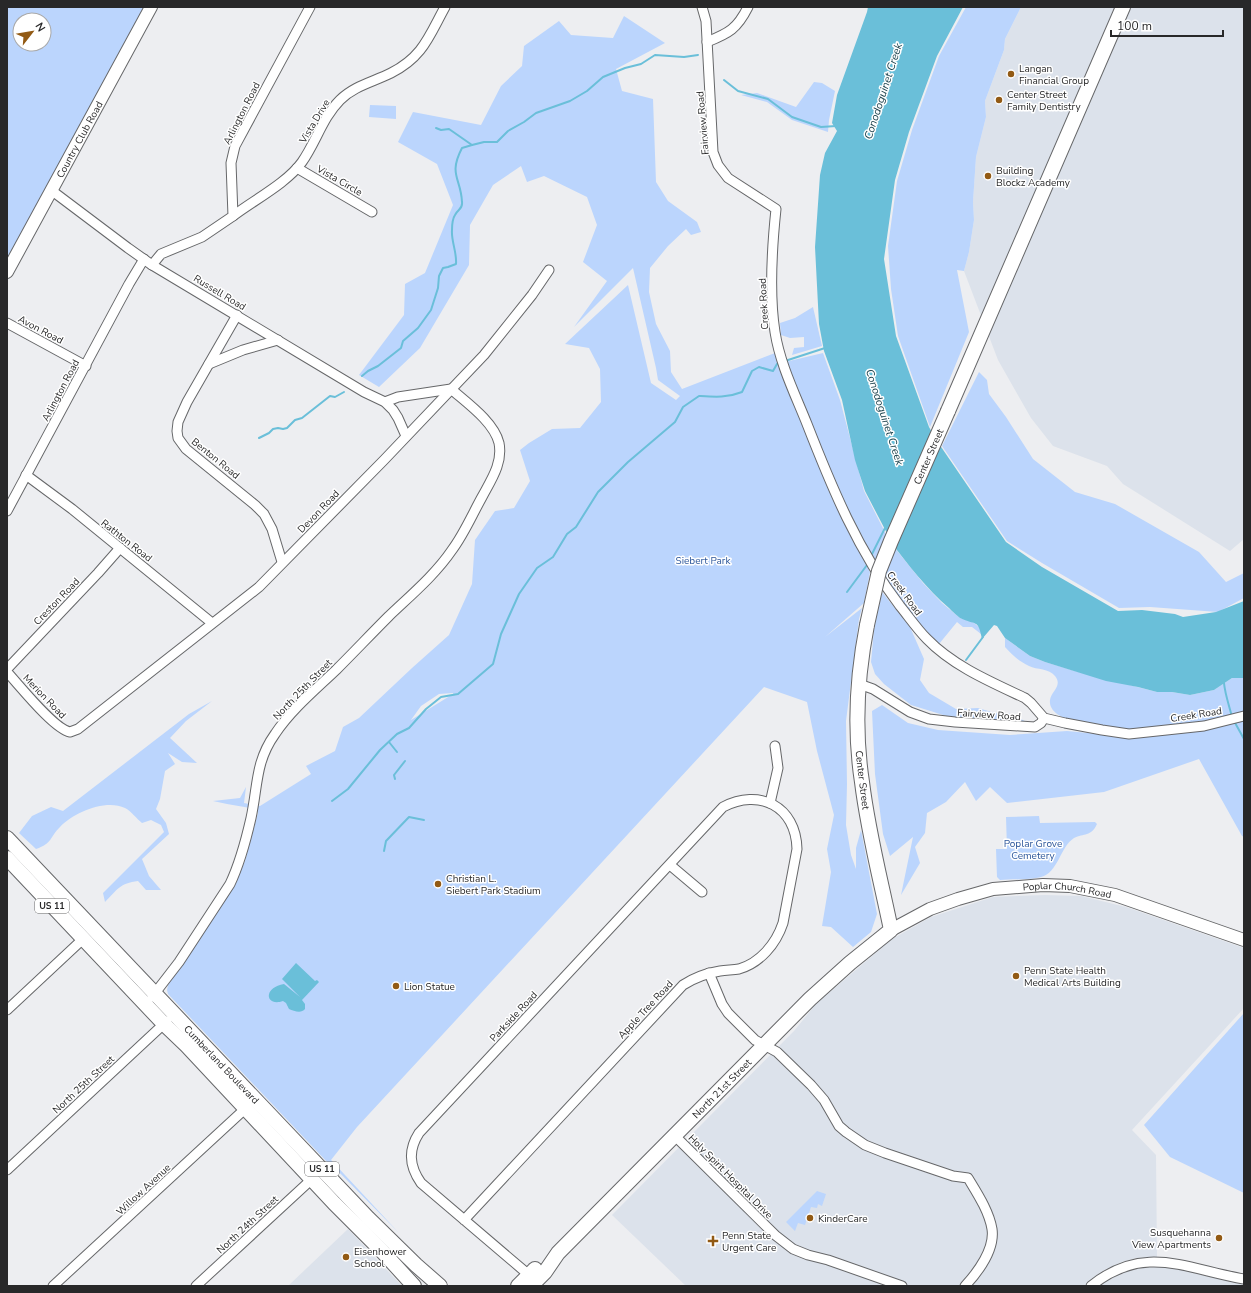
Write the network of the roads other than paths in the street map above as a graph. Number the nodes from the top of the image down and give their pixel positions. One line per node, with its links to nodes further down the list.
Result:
1 (151, 7): 9 (street, Country Club Road)
2 (310, 7): 11 (street, Arlington Road)
3 (445, 7): 8 (street, Vista Drive)
4 (702, 7): 7 (street, Fairview Road)
5 (748, 7): 7 (street)
6 (1123, 7): 32 (main road, Center Street, bridge)
7 (707, 42): 12 (street, Fairview Road)
8 (297, 168): 10 (street, Vista Circle); 11 (street, Vista Drive)
9 (51, 190): 13 (street, Russell Road); 16 (street, Country Club Road)
10 (372, 212)
11 (233, 216): 14 (street)
12 (774, 232): 33 (street, Creek Road)
13 (144, 259): 14 (street, Russell Road); 21 (street, Arlington Road)
14 (152, 265): 17 (street, Russell Road)
15 (549, 270): 22 (street, Devon Road)
16 (7, 272)
17 (237, 315): 19 (street, Russell Road); 20 (street, Benton Road)
18 (7, 323): 21 (street, Avon Road)
19 (278, 340): 20 (street); 23 (street, Russell Road)
20 (209, 364): 28 (street, Benton Road)
21 (86, 366): 25 (street, Arlington Road)
22 (451, 389): 23 (street); 24 (street, Devon Road); 46 (street, North 25th Street)
23 (385, 402): 24 (street, Russell Road)
24 (406, 436): 28 (street, Devon Road)
25 (26, 475): 26 (street, Arlington Road); 27 (street, Rathton Road)
26 (7, 511)
27 (120, 548): 29 (street, Rathton Road); 30 (street, Creston Road)
28 (282, 562): 29 (street, Devon Road)
29 (212, 623): 35 (street, Devon Road)
30 (7, 669)
31 (7, 672): 35 (street, Merion Road)
32 (859, 684): 33 (street, Fairview Road); 42 (main road, Center Street)
33 (1044, 718): 34 (street, Creek Road)
34 (1238, 718)
35 (70, 732)
36 (775, 746): 37 (street)
37 (770, 803): 40 (street, Parkside Road); 45 (street, Apple Tree Road)
38 (7, 839): 46 (main road, Cumberland Boulevard / US 11)
39 (7, 858): 43 (main road, Cumberland Boulevard / US 11)
40 (670, 865): 41 (street); 58 (street, Parkside Road)
41 (702, 892)
42 (891, 930): 44 (street, Poplar Church Road); 51 (main road, North 21st Street)
43 (83, 939): 47 (main road, Cumberland Boulevard / US 11); 48 (street)
44 (1244, 940)
45 (709, 973): 51 (street); 58 (street, Apple Tree Road)
46 (155, 994): 47 (street, North 25th Street); 49 (main road, Cumberland Boulevard / US 11)
47 (145, 1004): 50 (main road, Cumberland Boulevard / US 11)
48 (7, 1010)
49 (175, 1014): 50 (street, North 25th Street); 53 (main road, Cumberland Boulevard / US 11)
50 (164, 1024): 52 (main road, Cumberland Boulevard / US 11); 56 (street, North 25th Street)
51 (764, 1046): 55 (main road, North 21st Street); 69 (street)
52 (204, 1064): 53 (main road); 54 (main road, Cumberland Boulevard / US 11)
53 (263, 1106): 66 (main road, Cumberland Boulevard / US 11)
54 (246, 1108): 57 (main road, Cumberland Boulevard / US 11); 62 (street, Willow Avenue)
55 (675, 1136): 61 (main road, North 21st Street); 68 (street, Holy Spirit Hospital Drive)
56 (7, 1170)
57 (312, 1179): 59 (main road, Cumberland Boulevard / US 11); 63 (street, North 24th Street)
58 (464, 1220): 61 (street, Parkside Road)
59 (382, 1251): 64 (main road, Cumberland Boulevard / US 11); 65 (main road)
60 (1244, 1279): 70 (street)
61 (530, 1280): 67 (main road, North 21st Street)
62 (53, 1286)
63 (196, 1286)
64 (414, 1286)
65 (423, 1286)
66 (440, 1286)
67 (518, 1286)
68 (902, 1286)
69 (965, 1286)
70 (1091, 1286)

